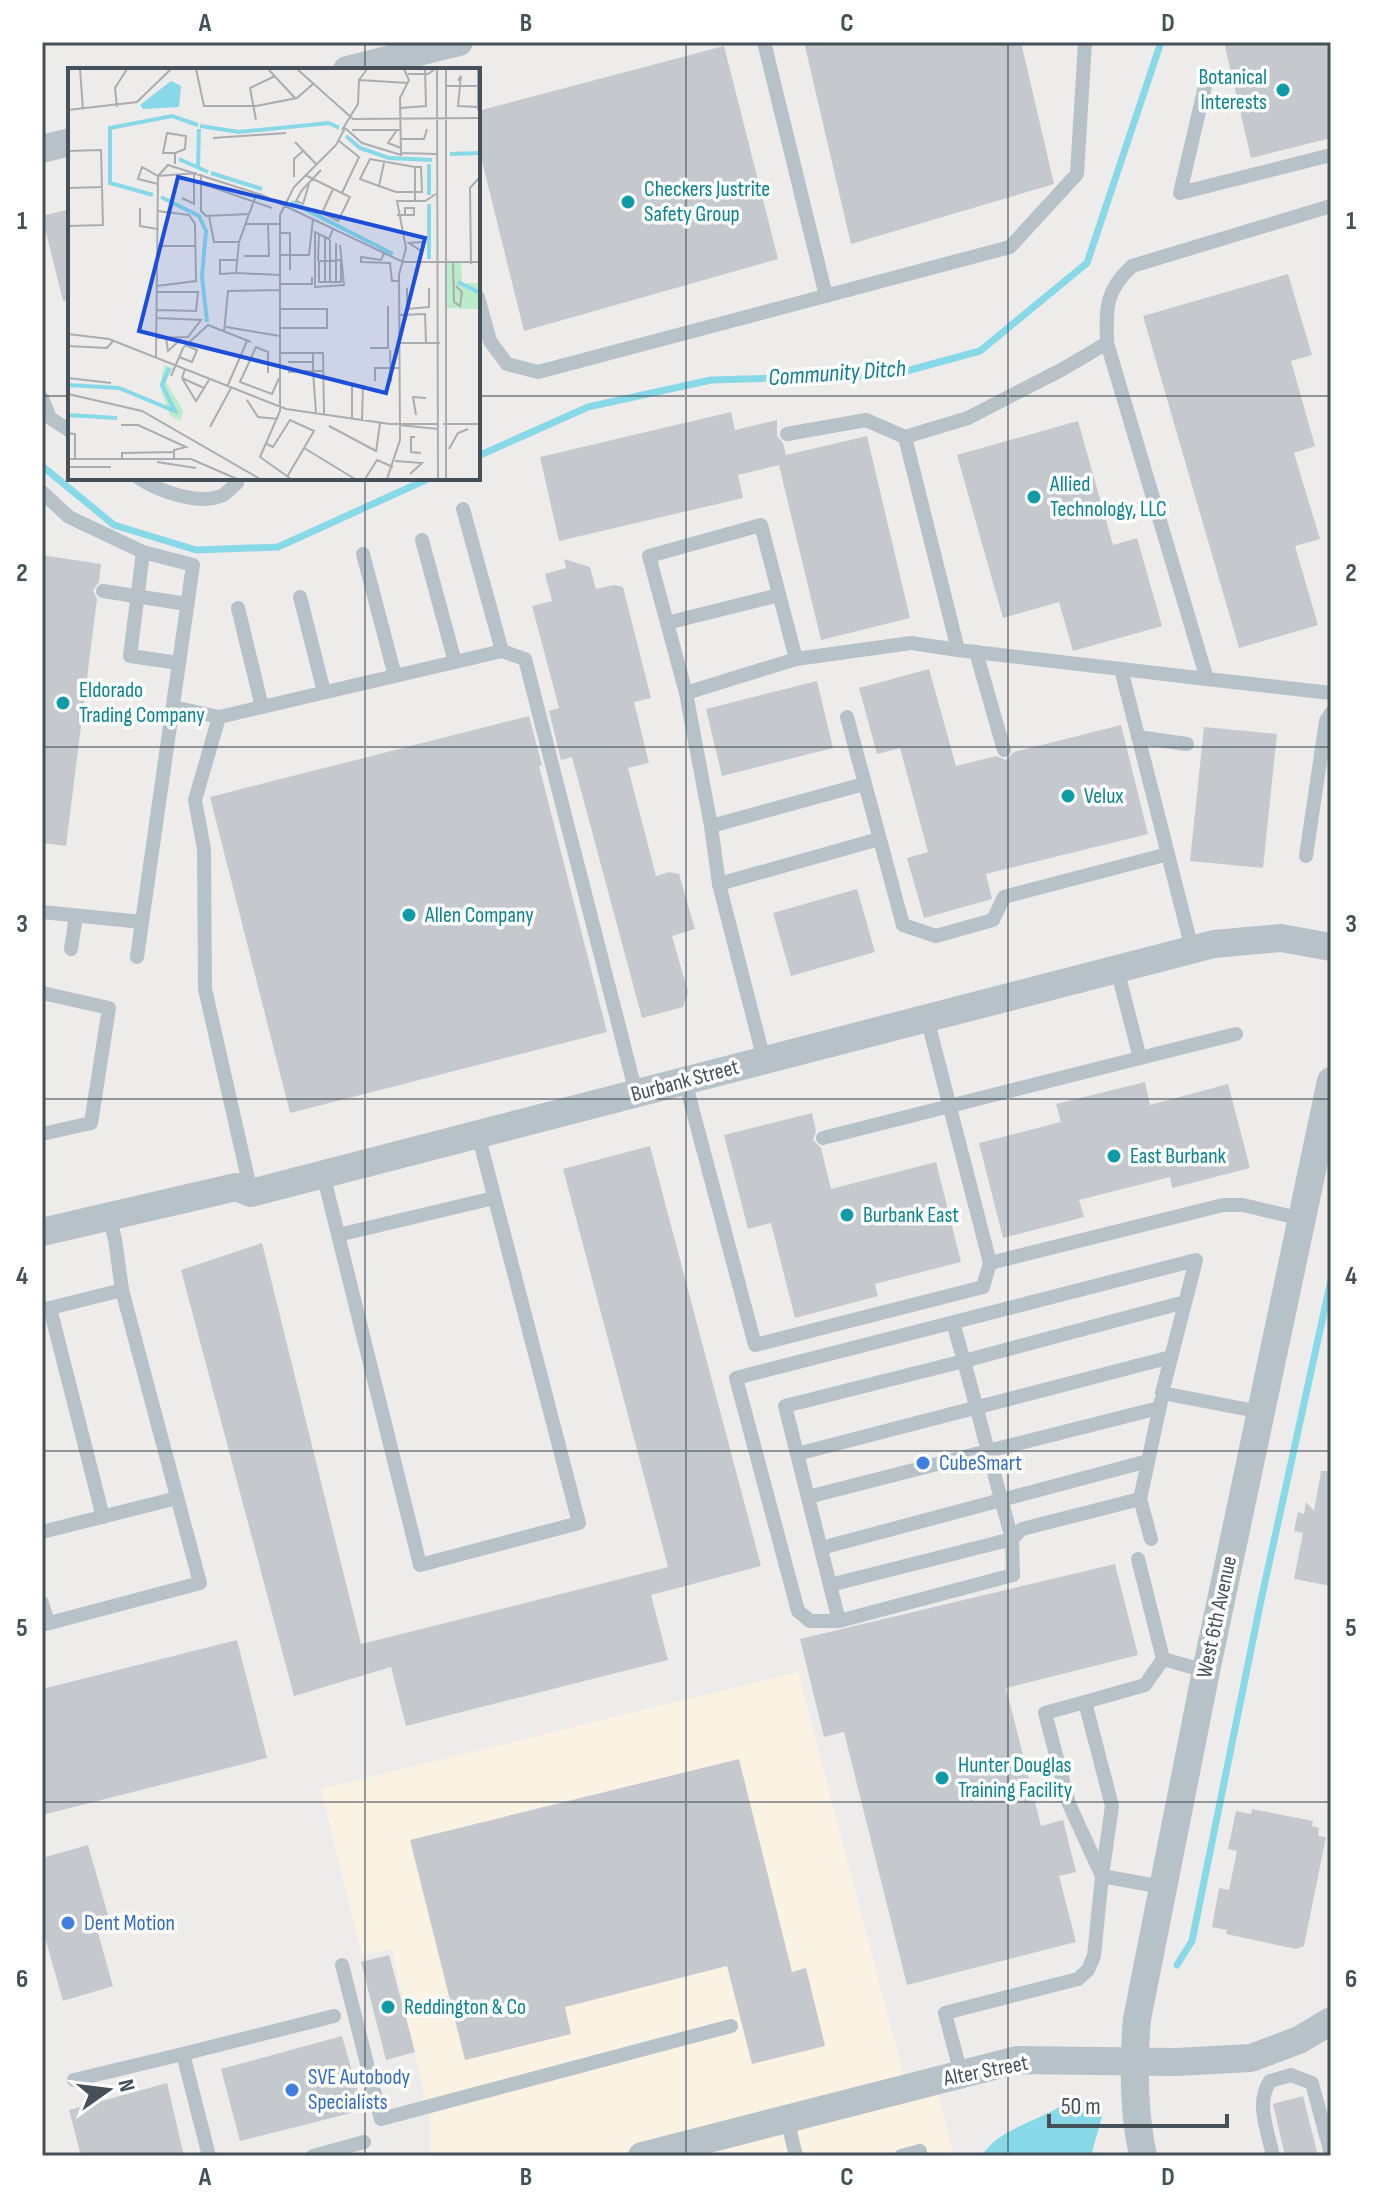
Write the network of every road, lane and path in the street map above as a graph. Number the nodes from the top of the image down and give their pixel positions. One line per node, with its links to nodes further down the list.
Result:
1 (459, 42): 4 (street)
2 (764, 42): 11 (lane)
3 (1085, 42): 11 (lane)
4 (415, 61): 5 (street)
5 (361, 68)
6 (1206, 82): 9 (lane)
7 (68, 142): 8 (street)
8 (42, 149)
9 (1331, 155)
10 (1331, 206): 13 (lane)
11 (826, 296): 12 (lane)
12 (480, 304)
13 (1107, 343): 17 (lane); 40 (lane)
14 (42, 398): 15 (lane)
15 (68, 430)
16 (787, 434): 17 (lane)
17 (905, 437): 32 (lane)
18 (142, 480): 19 (lane)
19 (238, 480)
20 (42, 492): 23 (lane)
21 (463, 509): 33 (lane)
22 (422, 540): 36 (lane)
23 (143, 552): 27 (lane); 29 (lane)
24 (363, 554): 39 (lane)
25 (103, 591): 27 (lane)
26 (779, 595): 31 (lane); 31 (lane); 35 (lane)
27 (137, 597): 29 (lane); 37 (lane)
28 (300, 597): 41 (lane)
29 (187, 604): 37 (lane)
30 (238, 608): 45 (lane)
31 (667, 623): 42 (lane)
32 (958, 650): 34 (lane); 35 (lane)
33 (502, 651): 36 (lane); 73 (lane)
34 (976, 652): 38 (lane); 51 (lane)
35 (796, 659): 42 (lane)
36 (455, 662): 39 (lane)
37 (179, 663): 44 (lane)
38 (1121, 669): 40 (lane); 49 (lane)
39 (395, 676): 41 (lane)
40 (1207, 679): 43 (lane)
41 (324, 692): 45 (lane)
42 (686, 693): 53 (lane)
43 (1331, 693)
44 (173, 707): 47 (lane); 60 (lane)
45 (262, 707): 47 (lane)
46 (1331, 713): 56 (lane)
47 (219, 717): 79 (lane)
48 (847, 717): 52 (lane)
49 (1138, 737): 50 (lane); 55 (lane)
50 (1187, 744)
51 (1004, 750)
52 (864, 784): 53 (lane); 54 (lane)
53 (711, 826): 57 (lane)
54 (879, 839): 55 (lane); 57 (lane)
55 (1168, 854): 63 (lane)
56 (1306, 856)
57 (719, 884): 70 (lane)
58 (42, 912): 59 (lane)
59 (76, 916): 60 (lane); 62 (lane)
60 (142, 922): 64 (lane)
61 (1331, 947): 63 (street, Burbank Street)
62 (71, 949)
63 (1192, 949): 65 (street, Burbank Street)
64 (137, 957)
65 (1117, 969): 67 (street, Burbank Street); 69 (lane)
66 (42, 993): 75 (lane)
67 (927, 1018): 70 (street, Burbank Street); 74 (lane)
68 (1236, 1034): 69 (lane)
69 (1140, 1058): 74 (lane)
70 (764, 1060): 71 (street, Burbank Street)
71 (685, 1081): 73 (street, Burbank Street); 85 (lane)
72 (1331, 1081): 82 (street, West 6th Avenue)
73 (636, 1093): 76 (street, Burbank Street)
74 (949, 1107): 77 (lane); 85 (lane)
75 (42, 1134)
76 (478, 1134): 78 (street, Burbank Street); 80 (lane)
77 (823, 1138)
78 (323, 1174): 79 (street, Burbank Street); 84 (lane)
79 (251, 1193): 81 (street, Burbank Street)
80 (494, 1198): 84 (lane); 84 (lane)
81 (109, 1216): 83 (street, Burbank Street); 86 (lane)
82 (1302, 1219): 85 (lane); 94 (street, West 6th Avenue)
83 (42, 1232)
84 (338, 1235)
85 (990, 1263)
86 (122, 1290): 88 (lane); 99 (lane)
87 (1185, 1302): 89 (lane); 90 (lane); 91 (lane)
88 (46, 1309): 102 (lane)
89 (953, 1323): 91 (lane); 110 (lane)
90 (1171, 1357): 92 (lane); 93 (lane)
91 (964, 1361): 93 (lane); 96 (lane)
92 (1161, 1400): 94 (lane); 95 (lane); 97 (lane)
93 (976, 1408): 95 (lane); 96 (lane)
94 (1261, 1412): 113 (street, West 6th Avenue)
95 (988, 1451): 98 (lane); 101 (lane)
96 (797, 1454): 98 (lane)
97 (1148, 1461): 100 (lane); 101 (lane)
98 (808, 1497): 106 (lane)
99 (177, 1498): 102 (lane); 111 (lane)
100 (1140, 1499): 104 (lane); 105 (lane)
101 (1001, 1500): 104 (lane); 106 (lane)
102 (103, 1517): 103 (lane)
103 (42, 1532)
104 (1012, 1539): 108 (lane); 110 (lane)
105 (1151, 1539)
106 (821, 1548): 108 (lane)
107 (1138, 1559): 112 (lane)
108 (830, 1585): 110 (lane)
109 (42, 1603): 111 (lane)
110 (839, 1621)
111 (45, 1624)
112 (1163, 1659): 113 (lane); 114 (lane)
113 (1206, 1671): 116 (street, West 6th Avenue)
114 (1085, 1702): 115 (lane); 115 (lane)
115 (1102, 1876): 116 (lane); 123 (lane)
116 (1162, 1887): 122 (street, West 6th Avenue)
117 (342, 1965): 120 (lane)
118 (334, 2016): 121 (lane)
119 (1331, 2021): 122 (street, Alter Street)
120 (731, 2026)
121 (183, 2054): 124 (lane); 130 (lane)
122 (1133, 2063): 123 (street, Alter Street); 135 (street, West 6th Avenue)
123 (961, 2074): 125 (street, Alter Street)
124 (74, 2080)
125 (787, 2119): 127 (street, Alter Street); 133 (lane)
126 (364, 2142): 131 (lane)
127 (682, 2151): 132 (street, Alter Street)
128 (920, 2151): 134 (lane)
129 (1331, 2154): 136 (lane)
130 (209, 2156)
131 (313, 2156)
132 (642, 2156)
133 (796, 2156)
134 (901, 2156)
135 (1143, 2156)
136 (1273, 2156)

